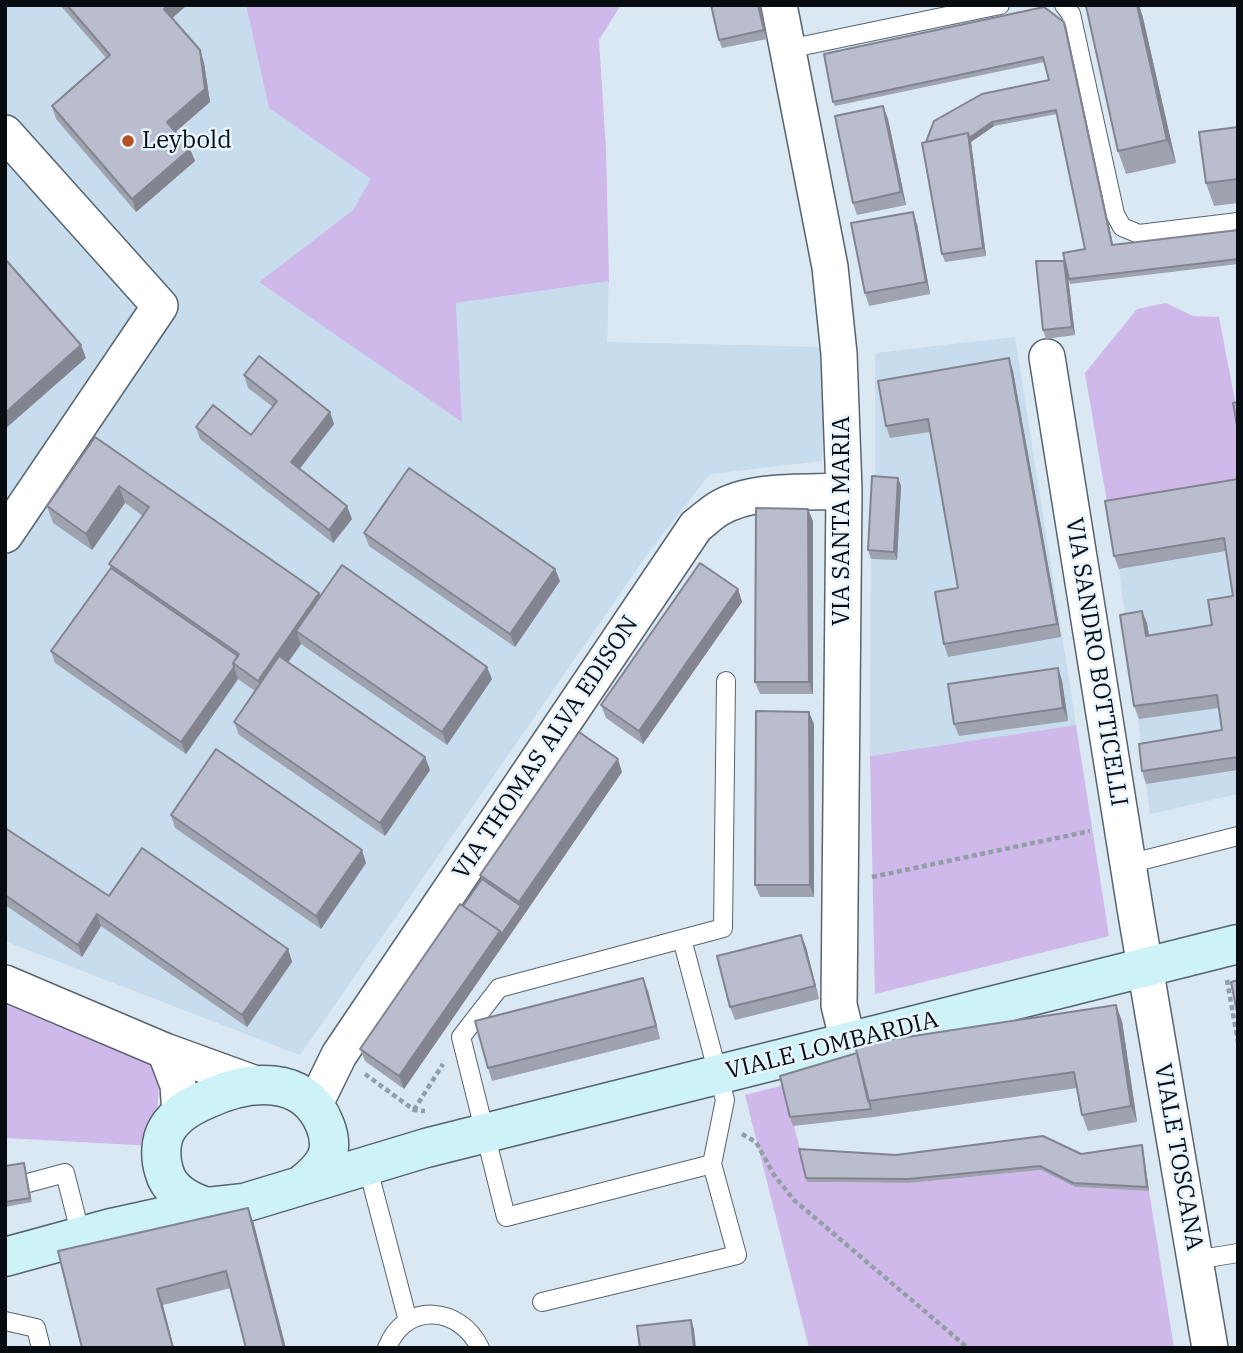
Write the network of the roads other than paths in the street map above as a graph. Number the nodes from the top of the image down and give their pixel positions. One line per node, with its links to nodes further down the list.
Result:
1 (779, 5): 4 (street, VIA SANTA MARIA)
2 (1000, 5): 4 (lane)
3 (1064, 5): 6 (lane)
4 (788, 49): 8 (street, VIA SANTA MARIA)
5 (5, 133): 9 (street)
6 (1238, 222)
7 (1047, 357): 12 (street, VIA SANDRO BOTTICELLI)
8 (844, 491): 17 (street, VIA SANTA MARIA); 22 (street, VIA THOMAS ALVA EDISON)
9 (5, 535)
10 (726, 681): 13 (lane)
11 (1238, 836): 12 (lane)
12 (1128, 864): 15 (street, VIA SANDRO BOTTICELLI)
13 (682, 939): 19 (lane); 23 (lane)
14 (1230, 946): 15 (street, VIALE LOMBARDIA)
15 (1145, 967): 17 (street, VIALE LOMBARDIA); 34 (street, VIALE TOSCANA)
16 (5, 983): 18 (street)
17 (848, 1042): 19 (street, VIALE LOMBARDIA)
18 (165, 1051): 20 (street); 21 (street)
19 (719, 1074): 23 (street, VIALE LOMBARDIA); 25 (lane)
20 (256, 1084): 21 (street, VIALE LOMBARDIA); 22 (street, VIALE LOMBARDIA)
21 (180, 1114): 27 (street, VIALE LOMBARDIA)
22 (320, 1114): 24 (street, VIALE LOMBARDIA); 29 (street, VIALE LOMBARDIA)
23 (484, 1133): 24 (street, VIALE LOMBARDIA); 25 (lane)
24 (437, 1145): 26 (street, VIALE LOMBARDIA)
25 (712, 1164): 35 (lane)
26 (367, 1165): 29 (street, VIALE LOMBARDIA); 37 (lane)
27 (164, 1174): 30 (street); 31 (street, VIALE LOMBARDIA)
28 (28, 1183): 31 (lane)
29 (303, 1184): 30 (street, VIALE LOMBARDIA)
30 (206, 1206): 31 (street, VIALE LOMBARDIA)
31 (96, 1232): 33 (street, VIALE LOMBARDIA)
32 (1238, 1252): 34 (lane)
33 (5, 1256)
34 (1195, 1260): 41 (street, VIALE TOSCANA)
35 (542, 1302)
36 (5, 1321): 38 (lane)
37 (408, 1321): 39 (lane); 40 (lane)
38 (41, 1348)
39 (387, 1348)
40 (481, 1348)
41 (1210, 1348)

